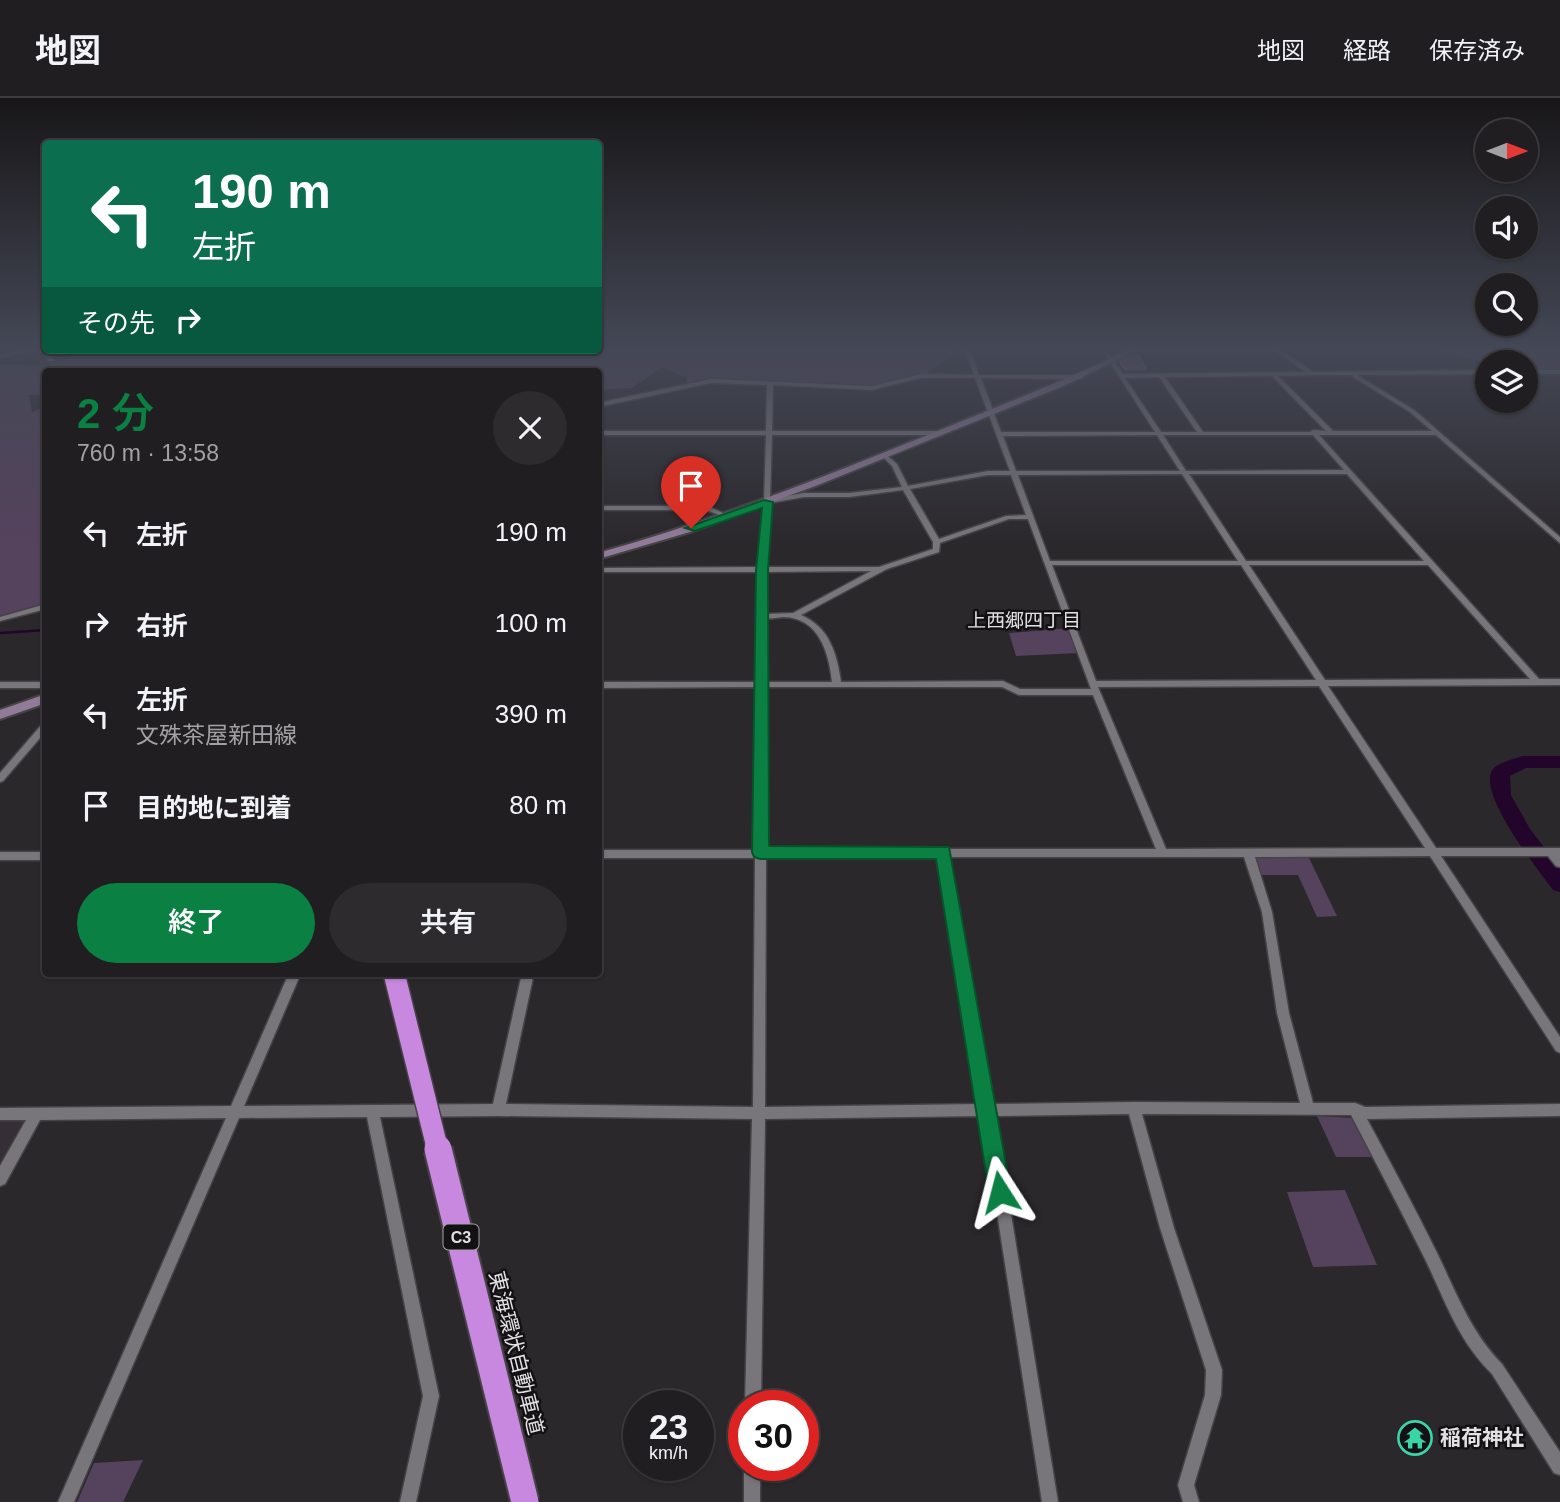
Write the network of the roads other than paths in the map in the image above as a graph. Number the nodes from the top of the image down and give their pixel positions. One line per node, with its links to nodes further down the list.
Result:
1 (989, 413): 16 (street)
2 (770, 414): 15 (street)
3 (988, 414): 12 (main road)
4 (1145, 414): 13 (street)
5 (1187, 414): 8 (street)
6 (1311, 414): 10 (street)
7 (1414, 414): 14 (street)
8 (1200, 432): 9 (street); 13 (street)
9 (1312, 432): 10 (street); 20 (street)
10 (1329, 432): 14 (street)
11 (602, 433): 15 (street)
12 (940, 433): 15 (street); 17 (main road)
13 (1158, 433): 16 (street); 18 (street)
14 (1437, 433): 26 (street)
15 (769, 434): 22 (street)
16 (998, 434): 19 (street)
17 (884, 455): 21 (street); 22 (main road)
18 (1183, 471): 19 (street); 20 (street); 30 (street)
19 (1013, 472): 21 (street); 25 (street)
20 (1346, 472): 31 (street)
21 (906, 488): 22 (street); 27 (street)
22 (768, 502): 24 (main road); 34 (street)
23 (602, 508): 24 (street)
24 (727, 516): 28 (main road)
25 (1030, 517): 27 (street); 29 (street)
26 (1560, 541)
27 (937, 542): 32 (street)
28 (602, 555)
29 (1049, 562): 30 (street); 47 (street)
30 (1243, 563): 31 (street); 39 (street)
31 (1429, 563): 40 (street)
32 (878, 569): 34 (street); 36 (street)
33 (602, 570): 34 (street)
34 (762, 570): 37 (street)
35 (42, 607): 38 (street)
36 (794, 615): 37 (street); 43 (street)
37 (762, 617): 42 (street)
38 (0, 619)
39 (1321, 682): 40 (street); 47 (street); 52 (street)
40 (1537, 682): 41 (street)
41 (1560, 682)
42 (761, 684): 43 (street); 46 (street); 53 (street)
43 (837, 684): 47 (street)
44 (0, 685): 45 (street)
45 (42, 685)
46 (602, 685)
47 (1095, 688): 57 (street)
48 (42, 699): 49 (main road)
49 (0, 715)
50 (42, 730): 51 (street)
51 (0, 779)
52 (1432, 850): 55 (street); 56 (street); 65 (street)
53 (760, 852): 54 (street); 58 (street); 75 (street)
54 (943, 852): 57 (street); 72 (street)
55 (1248, 852): 57 (street); 67 (street)
56 (1552, 852): 61 (street)
57 (1163, 853)
58 (602, 855)
59 (0, 856): 60 (street)
60 (42, 856)
61 (1560, 863)
62 (293, 977): 74 (street)
63 (395, 977): 83 (highway, 東海環状自動車道 / C3, bridge)
64 (527, 977): 69 (street)
65 (1560, 1046)
66 (1134, 1108): 67 (street); 72 (street); 86 (street)
67 (1308, 1109): 68 (street)
68 (1355, 1109): 70 (street); 79 (street)
69 (498, 1110): 71 (street); 75 (street)
70 (1560, 1110)
71 (372, 1111): 74 (street); 82 (street)
72 (987, 1111): 75 (street); 85 (street)
73 (37, 1113): 74 (street); 76 (street); 77 (street)
74 (235, 1113): 81 (street)
75 (759, 1113): 78 (street)
76 (0, 1114)
77 (0, 1179)
78 (754, 1390)
79 (1560, 1467)
80 (752, 1481): 84 (street)
81 (66, 1502)
82 (408, 1502)
83 (525, 1502)
84 (752, 1502)
85 (1050, 1502)
86 (1191, 1502)

